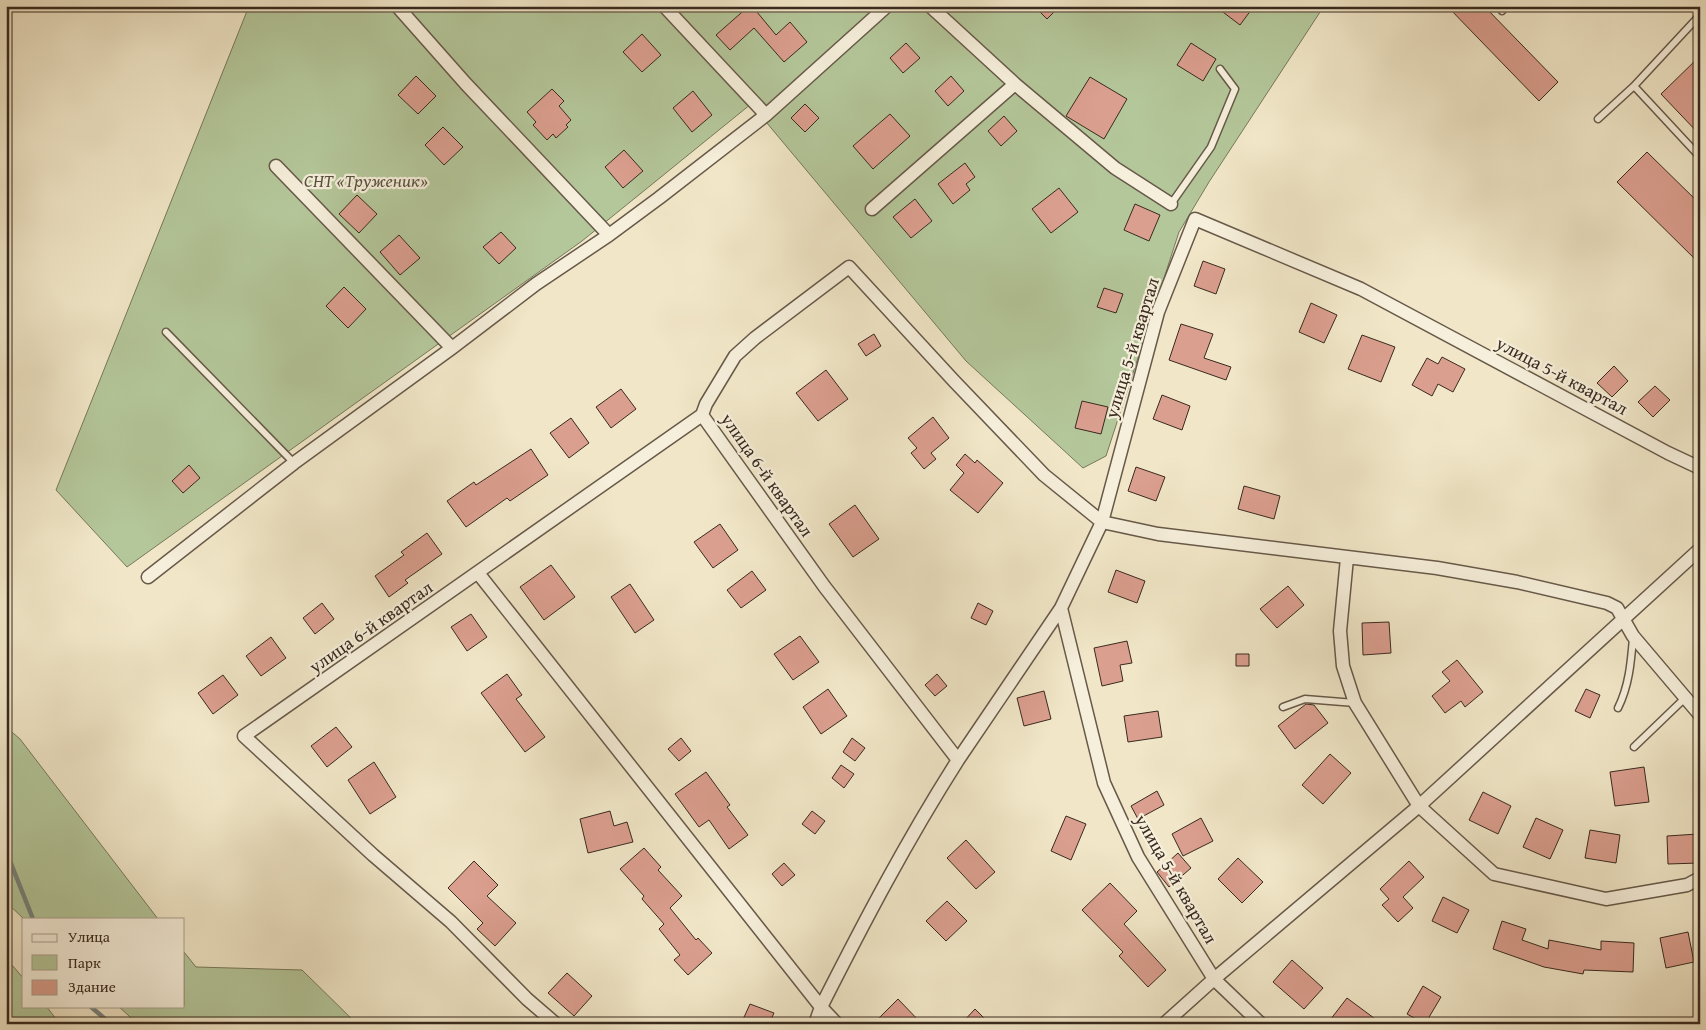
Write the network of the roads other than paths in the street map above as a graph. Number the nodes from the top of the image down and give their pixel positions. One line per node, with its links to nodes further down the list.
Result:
1 (397, 6): 15 (street)
2 (664, 6): 9 (street)
3 (887, 6): 9 (street)
4 (930, 6): 7 (street)
5 (1700, 15): 8 (lane)
6 (1220, 69): 13 (lane)
7 (1014, 84): 13 (street); 14 (street)
8 (1634, 86): 10 (lane); 11 (lane)
9 (766, 115): 15 (street)
10 (1598, 119)
11 (1700, 157)
12 (276, 166): 17 (street)
13 (1171, 204)
14 (872, 209)
15 (609, 235): 17 (street)
16 (166, 332): 19 (lane)
17 (452, 348): 19 (street)
18 (702, 414): 21 (street); 24 (street, улица 6-й квартал); 35 (street, улица 6-й квартал)
19 (294, 463): 25 (street)
20 (1700, 468): 21 (street, улица 5-й квартал)
21 (1102, 522): 23 (street); 26 (street, улица 5-й квартал)
22 (1700, 549): 27 (street)
23 (1347, 558): 27 (street); 30 (street)
24 (478, 573): 39 (street); 40 (street, улица 6-й квартал)
25 (148, 577)
26 (1061, 608): 35 (street); 38 (street, улица 5-й квартал)
27 (1623, 620): 28 (street); 36 (street)
28 (1633, 636): 29 (street); 32 (lane)
29 (1685, 698): 33 (street); 34 (lane)
30 (1355, 703): 31 (lane); 36 (street)
31 (1283, 707)
32 (1618, 708)
33 (1700, 715)
34 (1634, 747)
35 (958, 760): 39 (street)
36 (1418, 806): 37 (street); 38 (street)
37 (1700, 878)
38 (1214, 979): 43 (street); 44 (street, улица 5-й квартал)
39 (821, 1007): 41 (street); 42 (street)
40 (556, 1024)
41 (815, 1024)
42 (837, 1024)
43 (1164, 1024)
44 (1261, 1024)

